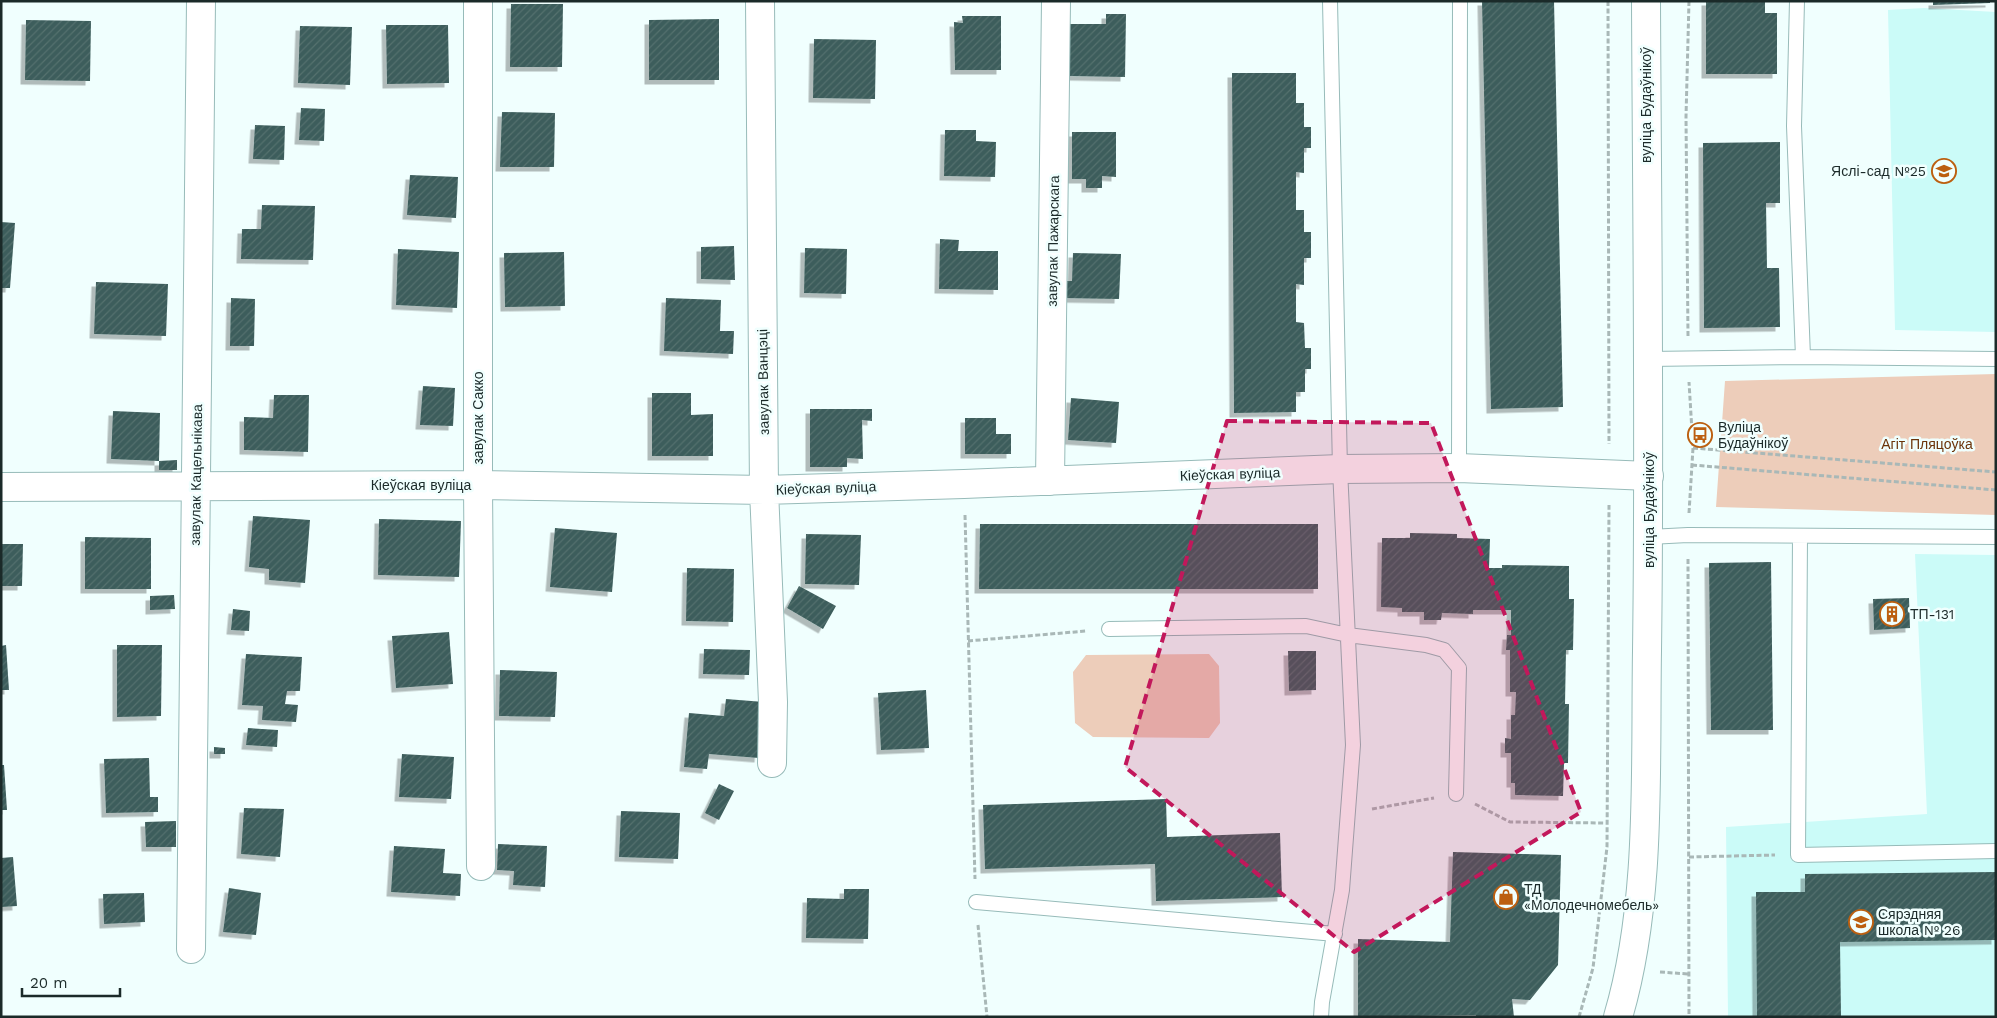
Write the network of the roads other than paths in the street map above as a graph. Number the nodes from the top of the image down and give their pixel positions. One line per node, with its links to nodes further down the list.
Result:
1 (201, 1): 17 (street, завулак Кацельнікава)
2 (478, 1): 16 (street, завулак Сакко)
3 (760, 1): 19 (street, завулак Ванцэці)
4 (1056, 1): 15 (street, завулак Пажарскага)
5 (1330, 1): 13 (lane)
6 (1460, 1): 12 (lane)
7 (1646, 1): 10 (street, вуліца Будаўнікоў)
8 (1797, 1): 9 (lane)
9 (1803, 357): 10 (lane); 11 (lane)
10 (1648, 359): 14 (street, вуліца Будаўнікоў)
11 (1996, 359)
12 (1458, 468): 13 (street, Кіеўская вуліца); 14 (street, Кіеўская вуліца)
13 (1340, 470): 15 (street, Кіеўская вуліца); 24 (lane)
14 (1649, 476): 21 (street, вуліца Будаўнікоў)
15 (1050, 480): 19 (street, Кіеўская вуліца)
16 (478, 485): 17 (street, Кіеўская вуліца); 19 (street, Кіеўская вуліца); 28 (street, завулак Сакко)
17 (195, 486): 18 (street, Кіеўская вуліца); 31 (street, завулак Кацельнікава)
18 (1, 487)
19 (764, 490): 25 (street, завулак Ванцэці)
20 (1800, 536): 21 (lane); 22 (lane); 27 (lane)
21 (1649, 537): 33 (street, вуліца Будаўнікоў)
22 (1996, 538)
23 (1109, 629): 24 (lane)
24 (1348, 635): 26 (lane); 30 (lane)
25 (772, 763)
26 (1456, 794)
27 (1996, 851)
28 (482, 866)
29 (976, 902): 30 (lane)
30 (1334, 934): 32 (lane)
31 (191, 949)
32 (1321, 1017)
33 (1618, 1017)

